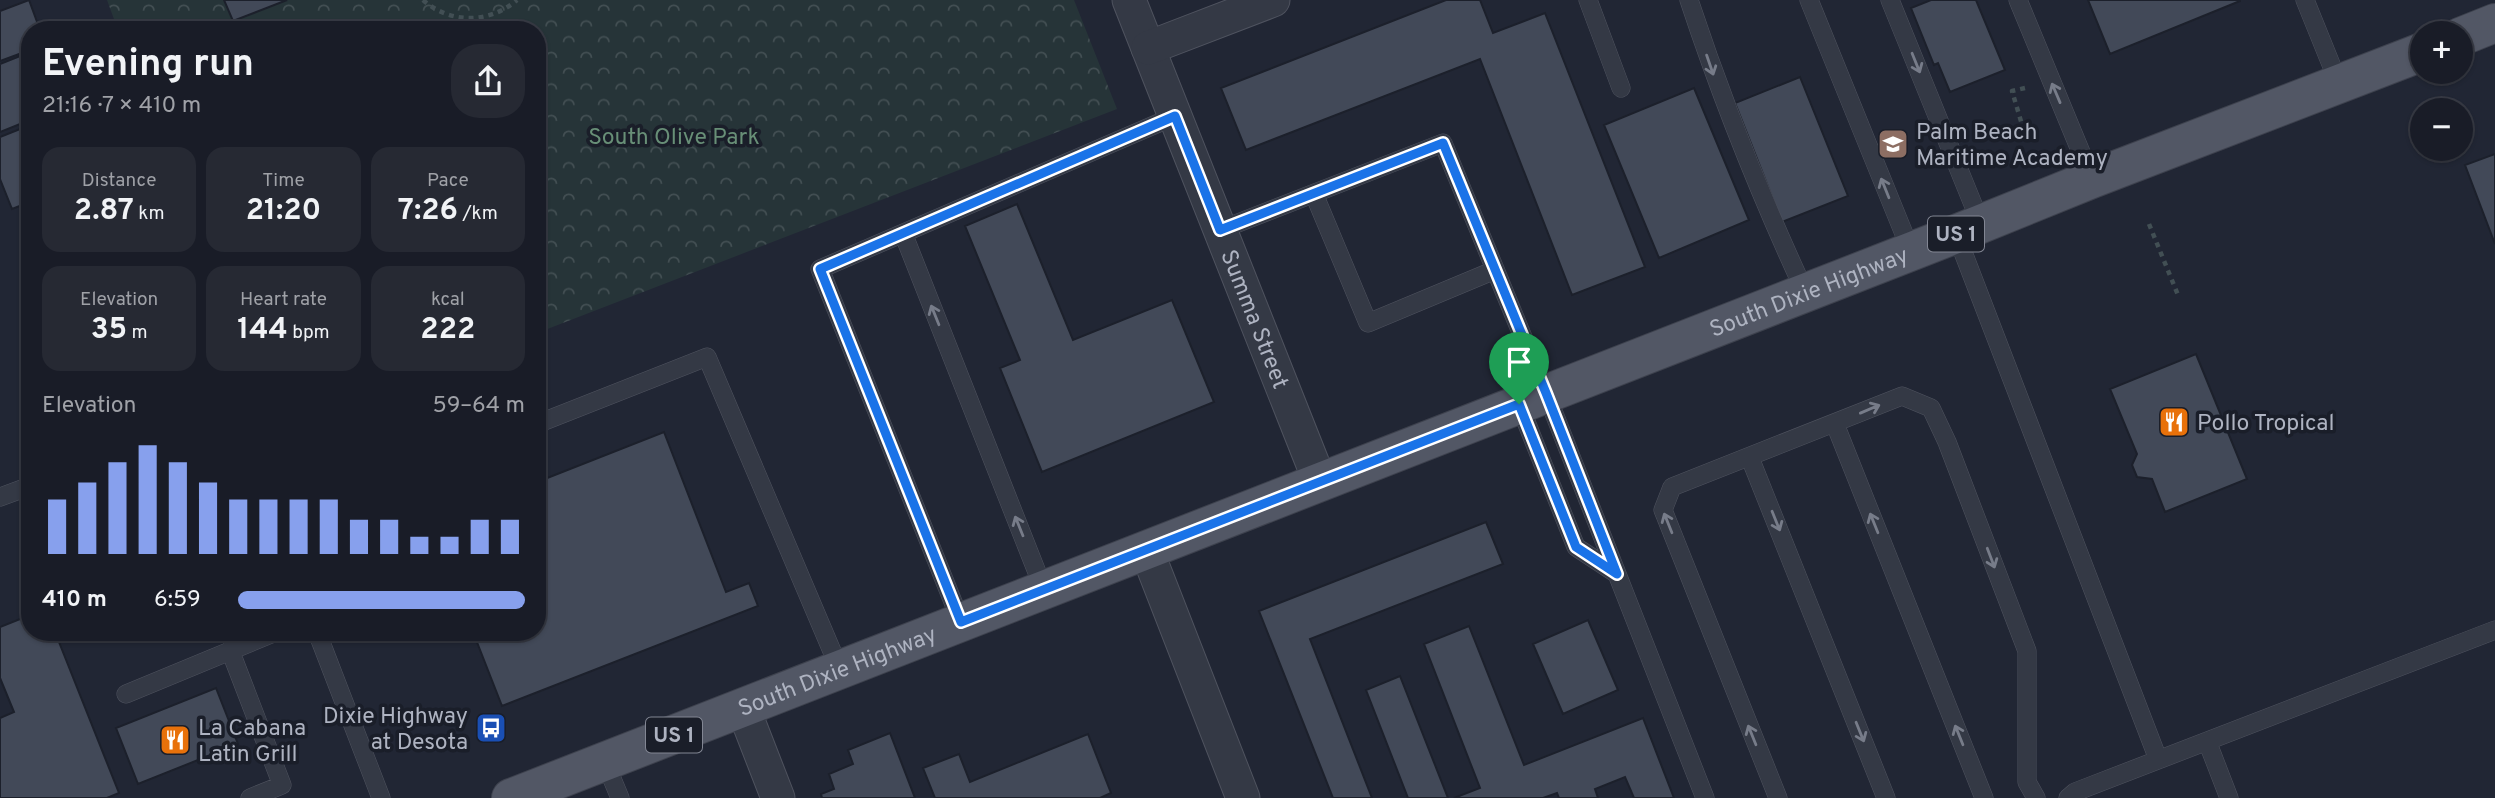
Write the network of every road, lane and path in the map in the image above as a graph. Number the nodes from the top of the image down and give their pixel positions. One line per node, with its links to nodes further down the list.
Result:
1 (423, 0): 2 (path)
2 (517, 0)
3 (1129, 0): 13 (street, Summa Street)
4 (1273, 0): 13 (street)
5 (1588, 0): 17 (lane)
6 (1689, 0): 28 (lane, one-way to 28)
7 (1809, 0): 26 (lane, one-way to 7)
8 (1890, 0): 23 (lane, one-way to 23)
9 (2018, 0): 20 (lane, one-way to 9)
10 (2305, 0): 15 (lane)
11 (2495, 23): 12 (main road)
12 (2473, 32)
13 (1148, 48): 18 (street, Summa Street)
14 (2410, 57): 15 (main road, South Dixie Highway / US 1)
15 (2339, 84): 20 (main road, South Dixie Highway / US 1)
16 (2032, 86): 19 (path)
17 (1621, 88)
18 (1175, 116): 24 (street, Summa Street); 25 (lane)
19 (2026, 138)
20 (2092, 179): 23 (main road, South Dixie Highway / US 1)
21 (1314, 194): 24 (lane); 27 (lane); 27 (lane)
22 (2149, 224): 29 (path)
23 (1969, 229): 26 (main road, South Dixie Highway / US 1); 49 (lane)
24 (1220, 230): 34 (street, Summa Street)
25 (903, 233): 39 (lane, one-way to 25); 40 (lane)
26 (1910, 251): 28 (main road, South Dixie Highway / US 1)
27 (1495, 271): 30 (lane)
28 (1805, 292): 30 (main road, South Dixie Highway / US 1)
29 (2178, 295)
30 (1533, 399): 34 (main road, US 1); 38 (lane); 38 (lane)
31 (546, 420): 45 (lane)
32 (1835, 424): 33 (lane); 60 (lane, one-way to 32); 61 (lane, one-way to 61)
33 (1750, 458): 58 (lane, one-way to 33); 59 (lane, one-way to 59)
34 (1320, 482): 37 (main road, South Dixie Highway / US 1)
35 (21, 489): 36 (lane)
36 (0, 497)
37 (1146, 549): 39 (main road, South Dixie Highway / US 1); 52 (street)
38 (1617, 574): 57 (lane)
39 (1044, 590): 40 (main road, South Dixie Highway / US 1)
40 (961, 622): 45 (main road, South Dixie Highway / US 1)
41 (2495, 630): 48 (lane)
42 (253, 641): 44 (lane)
43 (320, 641): 54 (lane)
44 (230, 650): 46 (lane); 53 (lane)
45 (839, 670): 47 (main road, South Dixie Highway / US 1)
46 (126, 694)
47 (743, 708): 50 (main road, South Dixie Highway / US 1); 56 (street)
48 (2207, 741): 49 (lane); 63 (lane)
49 (2158, 759): 62 (lane)
50 (605, 762): 51 (main road, South Dixie Highway / US 1); 55 (lane)
51 (531, 794)
52 (1234, 795)
53 (250, 798)
54 (381, 798)
55 (620, 798)
56 (778, 798)
57 (1705, 798)
58 (1778, 798)
59 (1886, 798)
60 (1984, 798)
61 (2036, 798)
62 (2068, 798)
63 (2229, 798)

